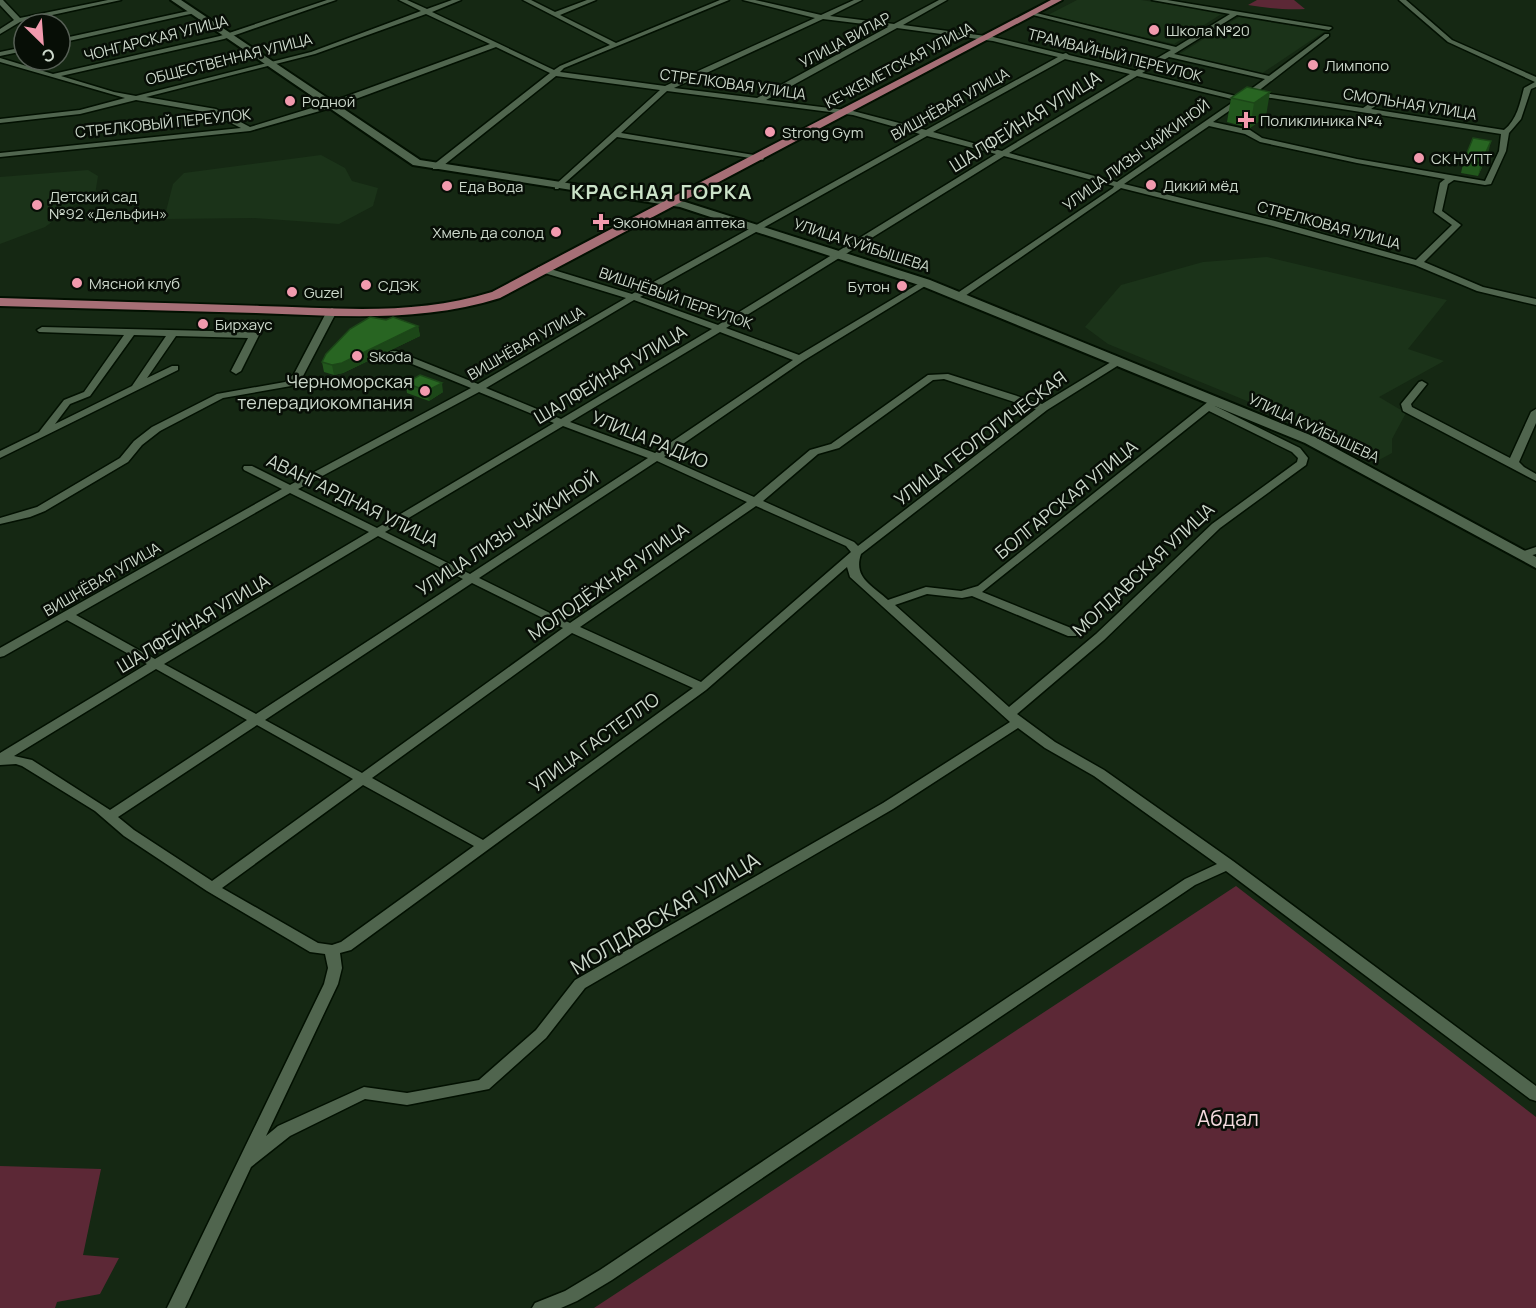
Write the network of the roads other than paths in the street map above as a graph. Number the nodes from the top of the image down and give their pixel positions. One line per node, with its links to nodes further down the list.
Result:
1 (118, 0): 16 (street)
2 (177, 0): 17 (main road, УЛИЦА КУЙБЫШЕВА)
3 (333, 0): 25 (street, ЧОНГАРСКАЯ УЛИЦА)
4 (402, 0): 18 (street, СТРЕЛКОВАЯ УЛИЦА)
5 (458, 0): 18 (street, ОБЩЕСТВЕННАЯ УЛИЦА)
6 (526, 0): 20 (street)
7 (593, 0): 20 (street)
8 (726, 0): 29 (street)
9 (746, 0): 23 (street, ТРАМВАЙНЫЙ ПЕРЕУЛОК)
10 (859, 0): 23 (street)
11 (944, 0): 24 (street, УЛИЦА ВИЛАР)
12 (1058, 0): 21 (main road, КЕЧКЕМЕТСКАЯ УЛИЦА)
13 (1155, 0): 22 (street)
14 (1402, 0): 39 (street)
15 (0, 1): 19 (street)
16 (58, 12)
17 (193, 12): 25 (main road, УЛИЦА КУЙБЫШЕВА); 26 (street)
18 (424, 12): 28 (street, СТРЕЛКОВАЯ УЛИЦА); 34 (street, ОБЩЕСТВЕННАЯ УЛИЦА)
19 (12, 14)
20 (556, 14): 29 (street)
21 (1032, 14): 27 (main road, КЕЧКЕМЕТСКАЯ УЛИЦА); 30 (street)
22 (1235, 14): 30 (street, ШАЛФЕЙНАЯ УЛИЦА); 38 (street, УЛИЦА ЛИЗЫ ЧАЙКИНОЙ)
23 (823, 16): 24 (street, ТРАМВАЙНЫЙ ПЕРЕУЛОК); 40 (street)
24 (901, 26): 27 (street, ТРАМВАЙНЫЙ ПЕРЕУЛОК); 45 (street, УЛИЦА ВИЛАР)
25 (228, 35): 34 (main road, УЛИЦА КУЙБЫШЕВА); 37 (street, ЧОНГАРСКАЯ УЛИЦА)
26 (72, 38)
27 (983, 38): 32 (street, ТРАМВАЙНЫЙ ПЕРЕУЛОК); 48 (main road, КЕЧКЕМЕТСКАЯ УЛИЦА)
28 (495, 45): 35 (street, СТРЕЛКОВАЯ УЛИЦА); 46 (street, СТРЕЛКОВЫЙ ПЕРЕУЛОК)
29 (615, 45): 35 (street)
30 (1176, 49): 31 (street, ШАЛФЕЙНАЯ УЛИЦА)
31 (1167, 54): 36 (street, ШАЛФЕЙНАЯ УЛИЦА); 38 (street)
32 (1066, 55): 36 (street, ТРАМВАЙНЫЙ ПЕРЕУЛОК); 52 (street, ВИШНЁВАЯ УЛИЦА)
33 (0, 60): 37 (street)
34 (268, 64): 43 (street, ОБЩЕСТВЕННАЯ УЛИЦА); 46 (main road, УЛИЦА КУЙБЫШЕВА)
35 (553, 72): 40 (street, СТРЕЛКОВАЯ УЛИЦА); 58 (street)
36 (1134, 73): 44 (street, ТРАМВАЙНЫЙ ПЕРЕУЛОК); 55 (street, ШАЛФЕЙНАЯ УЛИЦА)
37 (52, 76): 43 (street)
38 (1270, 78): 41 (street, УЛИЦА ЛИЗЫ ЧАЙКИНОЙ)
39 (1536, 82): 53 (street)
40 (665, 89): 45 (street, СТРЕЛКОВАЯ УЛИЦА); 54 (street)
41 (1251, 93): 44 (street, УЛИЦА ЛИЗЫ ЧАЙКИНОЙ); 47 (street, СМОЛЬНАЯ УЛИЦА)
42 (1384, 96): 47 (street)
43 (134, 97): 49 (street, ОБЩЕСТВЕННАЯ УЛИЦА); 51 (street)
44 (1239, 99): 50 (street, УЛИЦА ЛИЗЫ ЧАЙКИНОЙ)
45 (758, 102): 48 (street, СТРЕЛКОВАЯ УЛИЦА)
46 (331, 105): 51 (street, СТРЕЛКОВЫЙ ПЕРЕУЛОК); 58 (main road, УЛИЦА КУЙБЫШЕВА)
47 (1365, 110): 53 (street, СМОЛЬНАЯ УЛИЦА)
48 (846, 111): 52 (street, СТРЕЛКОВАЯ УЛИЦА); 57 (main road, КЕЧКЕМЕТСКАЯ УЛИЦА)
49 (0, 121)
50 (1206, 123): 59 (street); 60 (street, УЛИЦА ЛИЗЫ ЧАЙКИНОЙ)
51 (250, 129): 56 (street, СТРЕЛКОВЫЙ ПЕРЕУЛОК)
52 (930, 132): 55 (street, СТРЕЛКОВАЯ УЛИЦА); 63 (street, ВИШНЁВАЯ УЛИЦА)
53 (1505, 132): 59 (street)
54 (617, 135): 57 (street); 61 (street)
55 (1004, 153): 60 (street, СТРЕЛКОВАЯ УЛИЦА); 64 (street, ШАЛФЕЙНАЯ УЛИЦА)
56 (0, 155)
57 (760, 158): 62 (main road, КЕЧКЕМЕТСКАЯ УЛИЦА)
58 (436, 167): 61 (main road, УЛИЦА КУЙБЫШЕВА)
59 (1452, 178): 65 (street)
60 (1118, 185): 65 (street, СТРЕЛКОВАЯ УЛИЦА); 68 (street, УЛИЦА ЛИЗЫ ЧАЙКИНОЙ)
61 (558, 187): 62 (main road, УЛИЦА КУЙБЫШЕВА)
62 (669, 202): 63 (main road, УЛИЦА КУЙБЫШЕВА); 66 (main road, КЕЧКЕМЕТСКАЯ УЛИЦА)
63 (758, 229): 64 (main road, УЛИЦА КУЙБЫШЕВА); 69 (street, ВИШНЁВАЯ УЛИЦА)
64 (841, 254): 67 (main road, УЛИЦА КУЙБЫШЕВА); 73 (street, ШАЛФЕЙНАЯ УЛИЦА)
65 (1418, 263): 71 (street, СТРЕЛКОВАЯ УЛИЦА)
66 (541, 269): 69 (street, ВИШНЁВЫЙ ПЕРЕУЛОК); 72 (main road, КЕЧКЕМЕТСКАЯ УЛИЦА)
67 (926, 283): 68 (main road, УЛИЦА КУЙБЫШЕВА); 78 (street, УЛИЦА ЛИЗЫ ЧАЙКИНОЙ)
68 (959, 296): 79 (main road, УЛИЦА КУЙБЫШЕВА)
69 (633, 297): 73 (street, ВИШНЁВЫЙ ПЕРЕУЛОК); 84 (street, ВИШНЁВАЯ УЛИЦА)
70 (0, 302): 72 (main road, КЕЧКЕМЕТСКАЯ УЛИЦА)
71 (1536, 302)
72 (332, 311): 97 (street)
73 (719, 329): 78 (street, ВИШНЁВЫЙ ПЕРЕУЛОК); 88 (street, ШАЛФЕЙНАЯ УЛИЦА)
74 (42, 330): 75 (street)
75 (131, 332): 76 (street); 89 (street)
76 (172, 333): 81 (street); 83 (street)
77 (393, 353): 84 (street, УЛИЦА РАДИО)
78 (800, 359): 91 (street, УЛИЦА ЛИЗЫ ЧАЙКИНОЙ)
79 (1119, 361): 85 (main road, УЛИЦА КУЙБЫШЕВА); 86 (street, УЛИЦА ГЕОЛОГИЧЕСКАЯ)
80 (175, 368): 83 (street)
81 (236, 371)
82 (1422, 384): 92 (street)
83 (135, 388): 89 (street)
84 (479, 388): 88 (street, УЛИЦА РАДИО); 95 (street, ВИШНЁВАЯ УЛИЦА)
85 (1211, 403): 101 (main road, УЛИЦА КУЙБЫШЕВА); 104 (street, БОЛГАРСКАЯ УЛИЦА); 113 (street, МОЛДАВСКАЯ УЛИЦА)
86 (1043, 408): 96 (street, МОЛОДЁЖНАЯ УЛИЦА); 99 (street, УЛИЦА ГЕОЛОГИЧЕСКАЯ)
87 (1536, 412): 92 (street)
88 (561, 422): 91 (street, УЛИЦА РАДИО); 98 (street, ШАЛФЕЙНАЯ УЛИЦА)
89 (42, 434): 90 (street)
90 (0, 454)
91 (656, 457): 96 (street, УЛИЦА РАДИО); 103 (street, УЛИЦА ЛИЗЫ ЧАЙКИНОЙ)
92 (1517, 467): 94 (street)
93 (248, 468): 95 (street, АВАНГАРДНАЯ УЛИЦА)
94 (1536, 478)
95 (290, 489): 98 (street, АВАНГАРДНАЯ УЛИЦА); 106 (street, ВИШНЁВАЯ УЛИЦА)
96 (757, 500): 99 (street, УЛИЦА РАДИО); 107 (street, МОЛОДЁЖНАЯ УЛИЦА)
97 (0, 521)
98 (377, 533): 103 (street, АВАНГАРДНАЯ УЛИЦА); 110 (street, ШАЛФЕЙНАЯ УЛИЦА)
99 (860, 549): 105 (street); 111 (street, УЛИЦА ГАСТЕЛЛО)
100 (1536, 550): 101 (street)
101 (1522, 555): 102 (main road, УЛИЦА КУЙБЫШЕВА)
102 (1536, 563)
103 (472, 577): 107 (street, АВАНГАРДНАЯ УЛИЦА); 112 (street, УЛИЦА ЛИЗЫ ЧАЙКИНОЙ)
104 (973, 592): 105 (street); 108 (street)
105 (887, 604): 113 (street)
106 (69, 616): 109 (street, ВИШНЁВАЯ УЛИЦА); 110 (street)
107 (571, 628): 111 (street, АВАНГАРДНАЯ УЛИЦА); 115 (street, МОЛОДЁЖНАЯ УЛИЦА)
108 (1072, 633)
109 (0, 653)
110 (157, 663): 112 (street); 114 (street, ШАЛФЕЙНАЯ УЛИЦА)
111 (702, 687): 117 (street, УЛИЦА ГАСТЕЛЛО)
112 (257, 718): 115 (street); 116 (street, УЛИЦА ЛИЗЫ ЧАЙКИНОЙ)
113 (1014, 718): 118 (street); 122 (street, МОЛДАВСКАЯ УЛИЦА)
114 (0, 760): 116 (street)
115 (363, 780): 117 (street); 119 (street, МОЛОДЁЖНАЯ УЛИЦА)
116 (110, 816): 119 (street)
117 (482, 845): 120 (street, УЛИЦА ГАСТЕЛЛО)
118 (1228, 864): 121 (street); 124 (street)
119 (212, 888): 120 (street)
120 (332, 950): 122 (street)
121 (1536, 1095)
122 (244, 1164): 123 (street)
123 (176, 1308)
124 (541, 1308)

